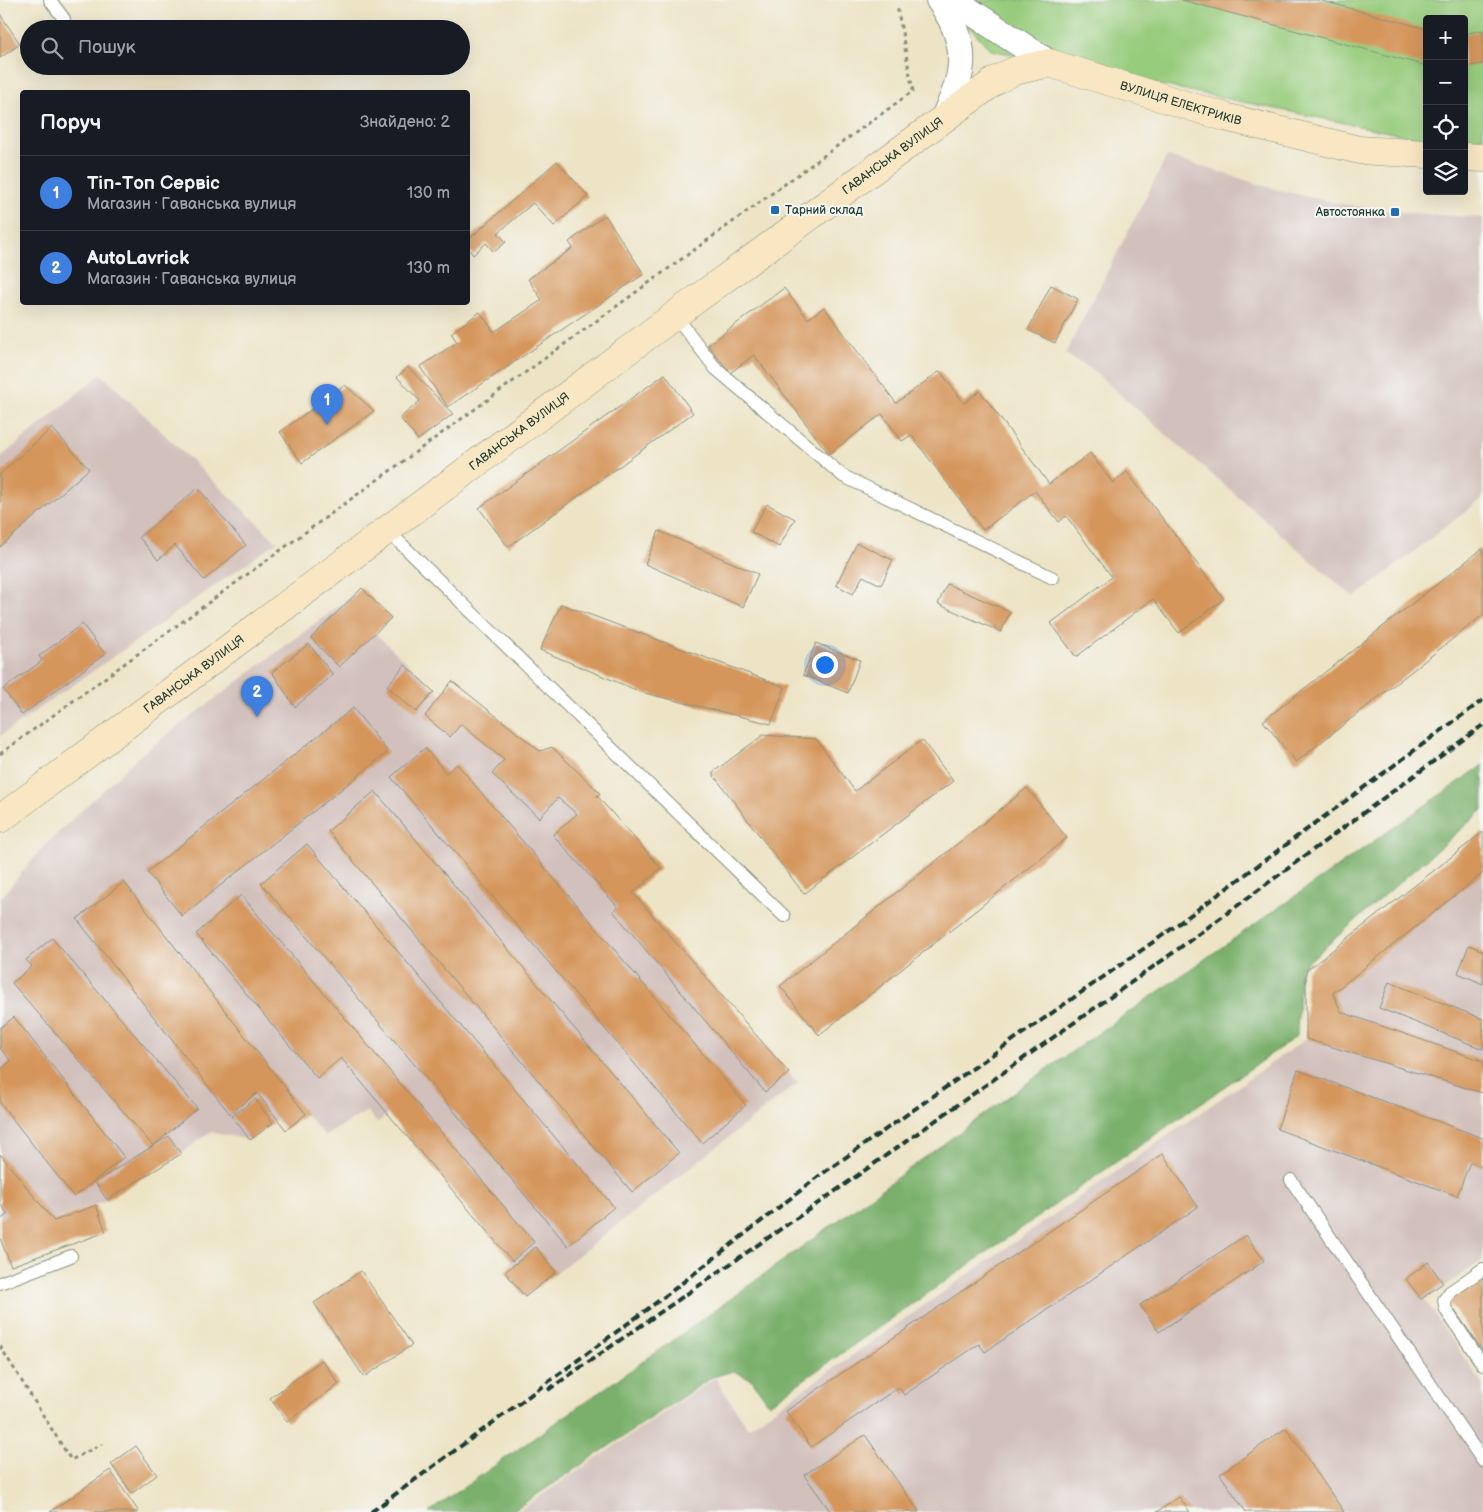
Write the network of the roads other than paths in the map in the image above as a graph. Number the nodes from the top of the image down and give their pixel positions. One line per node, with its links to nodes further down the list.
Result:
1 (50, 0): 4 (lane)
2 (939, 0): 6 (street)
3 (953, 0): 5 (street, ВУЛИЦЯ ЕЛЕКТРИКІВ)
4 (64, 19)
5 (1049, 63): 6 (street, ГАВАНСЬКА ВУЛИЦЯ); 7 (street, ВУЛИЦЯ ЕЛЕКТРИКІВ)
6 (943, 119): 10 (street, ГАВАНСЬКА ВУЛИЦЯ)
7 (1423, 154)
8 (1468, 157): 9 (street)
9 (1483, 158)
10 (675, 315): 11 (street, ГАВАНСЬКА ВУЛИЦЯ); 12 (lane)
11 (387, 530): 13 (street, ГАВАНСЬКА ВУЛИЦЯ); 14 (lane)
12 (1053, 578)
13 (1, 820)
14 (784, 916)
15 (1291, 1180): 20 (lane)
16 (71, 1256): 18 (lane)
17 (1483, 1269): 19 (lane)
18 (0, 1283)
19 (1483, 1365)
20 (1483, 1461)

